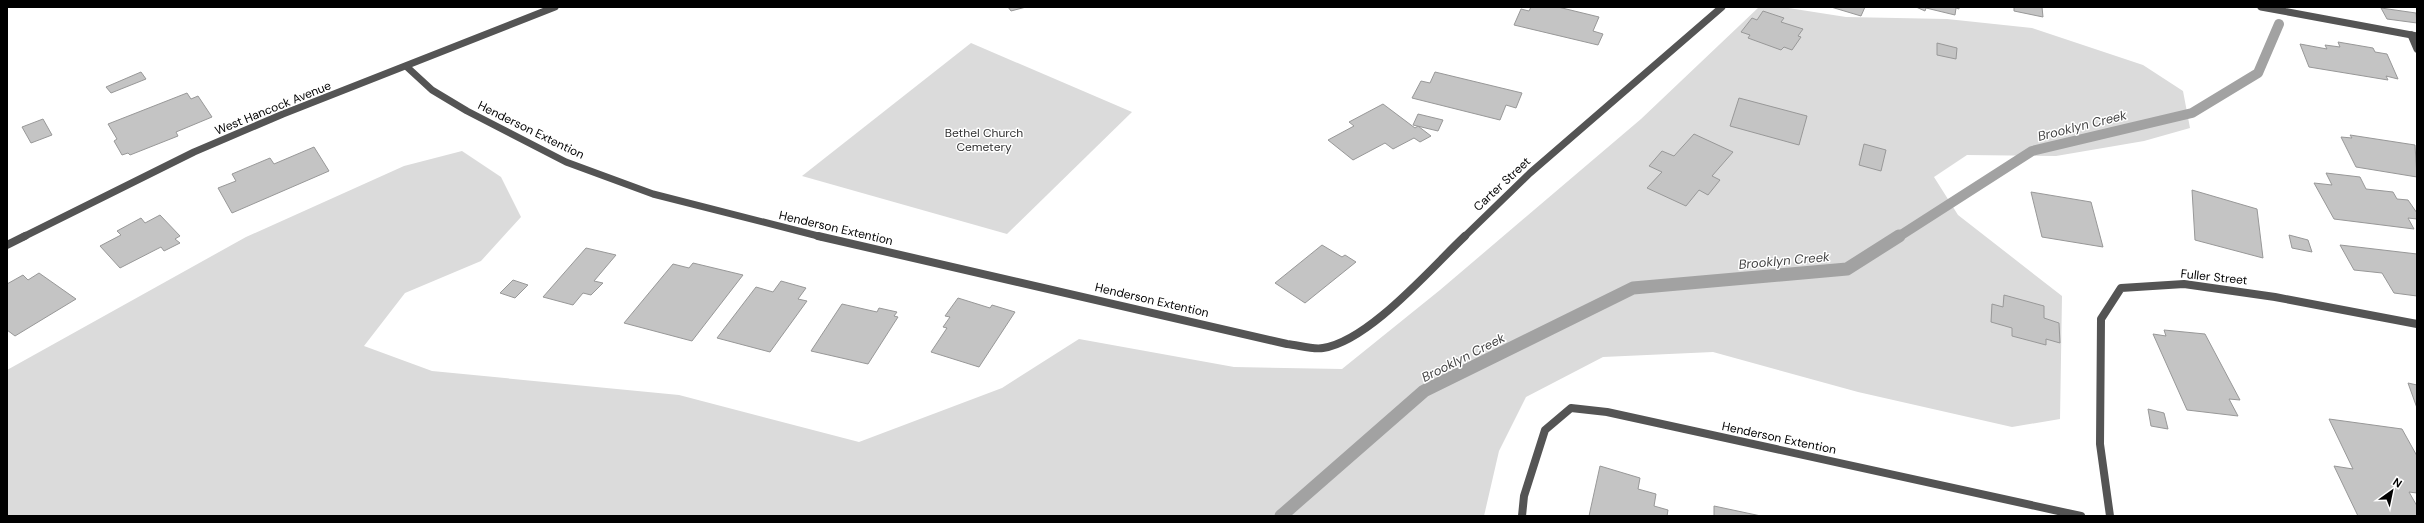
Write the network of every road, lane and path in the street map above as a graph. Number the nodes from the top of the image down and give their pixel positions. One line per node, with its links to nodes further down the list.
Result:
1 (555, 7): 6 (street, West Hancock Avenue)
2 (1722, 7): 9 (street, Carter Street)
3 (2261, 7): 4 (street)
4 (2414, 35): 5 (street)
5 (2417, 48)
6 (407, 67): 7 (street, West Hancock Avenue); 9 (street, Henderson Extention)
7 (7, 245)
8 (2417, 324): 12 (street, Fuller Street)
9 (1286, 344)
10 (1522, 516): 11 (street, Henderson Extention)
11 (2081, 516)
12 (2110, 516)

